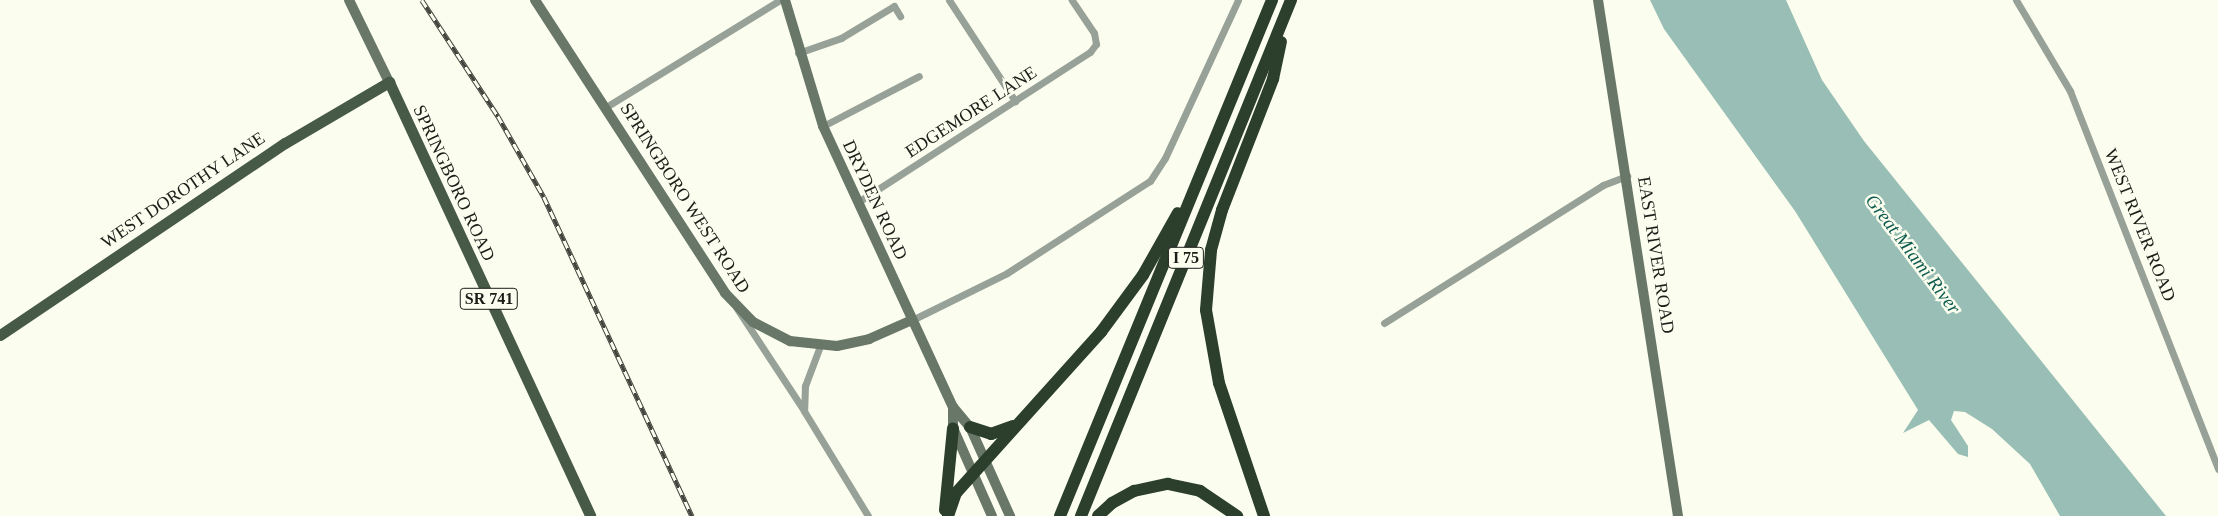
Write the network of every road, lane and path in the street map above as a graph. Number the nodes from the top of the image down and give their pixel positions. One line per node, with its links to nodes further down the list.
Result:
1 (349, 0): 15 (street, SPRINGBORO ROAD / SR 741)
2 (535, 0): 17 (street, SPRINGBORO WEST ROAD)
3 (780, 0): 17 (street)
4 (784, 0): 13 (street, DRYDEN ROAD)
5 (949, 0): 16 (street)
6 (1072, 0): 16 (street, EDGEMORE LANE)
7 (1238, 0): 23 (street, SPRINGBORO WEST ROAD)
8 (1272, 0): 19 (highway, I 75)
9 (1598, 0): 20 (street, EAST RIVER ROAD)
10 (2016, 0): 33 (street, WEST RIVER ROAD)
11 (1290, 3): 41 (highway, I 75); 44 (highway)
12 (900, 16): 13 (street)
13 (798, 53): 18 (street, DRYDEN ROAD)
14 (919, 76): 18 (street)
15 (389, 82): 25 (main road, WEST DOROTHY LANE); 35 (main road, SPRINGBORO ROAD / SR 741)
16 (1015, 101): 21 (street, EDGEMORE LANE)
17 (606, 107): 22 (street, SPRINGBORO WEST ROAD)
18 (823, 126): 21 (street, DRYDEN ROAD)
19 (1210, 153): 29 (highway); 40 (highway, I 75)
20 (1627, 176): 24 (street); 45 (street, EAST RIVER ROAD)
21 (858, 202): 23 (street, DRYDEN ROAD)
22 (735, 305): 26 (street, SPRINGBORO WEST ROAD); 28 (street)
23 (912, 320): 26 (street, SPRINGBORO WEST ROAD); 27 (street, DRYDEN ROAD)
24 (1384, 323)
25 (0, 335)
26 (820, 346): 28 (street)
27 (953, 407): 30 (street, DRYDEN ROAD); 31 (street, DRYDEN ROAD)
28 (804, 411): 36 (street)
29 (1025, 417): 30 (highway); 32 (highway)
30 (970, 427): 32 (street, DRYDEN ROAD)
31 (953, 428): 34 (street, DRYDEN ROAD); 37 (highway)
32 (986, 462): 34 (highway); 39 (street, DRYDEN ROAD)
33 (2218, 470)
34 (974, 477): 37 (highway); 38 (street, DRYDEN ROAD)
35 (585, 514)
36 (868, 516)
37 (946, 516)
38 (992, 516)
39 (1010, 516)
40 (1060, 516)
41 (1081, 516)
42 (1098, 516): 43 (highway)
43 (1237, 516)
44 (1264, 516)
45 (1678, 516)

